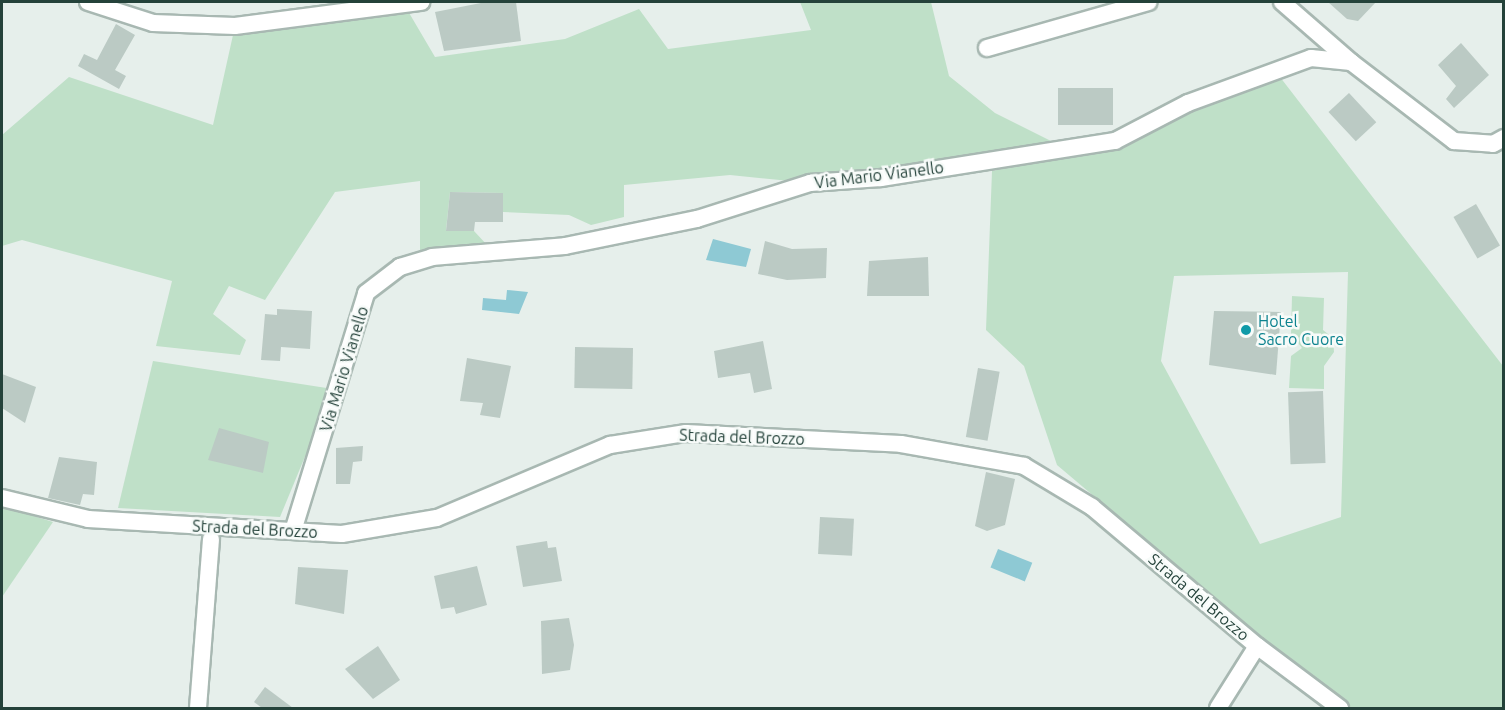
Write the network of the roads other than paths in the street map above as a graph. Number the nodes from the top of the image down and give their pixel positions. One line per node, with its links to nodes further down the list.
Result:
1 (88, 2): 2 (street)
2 (421, 2)
3 (1149, 2): 5 (street)
4 (1282, 2): 6 (street)
5 (987, 48)
6 (1351, 62): 7 (street); 9 (street, Via Mario Vianello)
7 (1503, 138)
8 (2, 498): 9 (street, Strada del Brozzo)
9 (292, 531): 11 (street, Strada del Brozzo)
10 (211, 540): 12 (street)
11 (1257, 646): 13 (street, Strada del Brozzo); 14 (street, Strada del Brozzo)
12 (198, 708)
13 (1218, 708)
14 (1340, 708)

